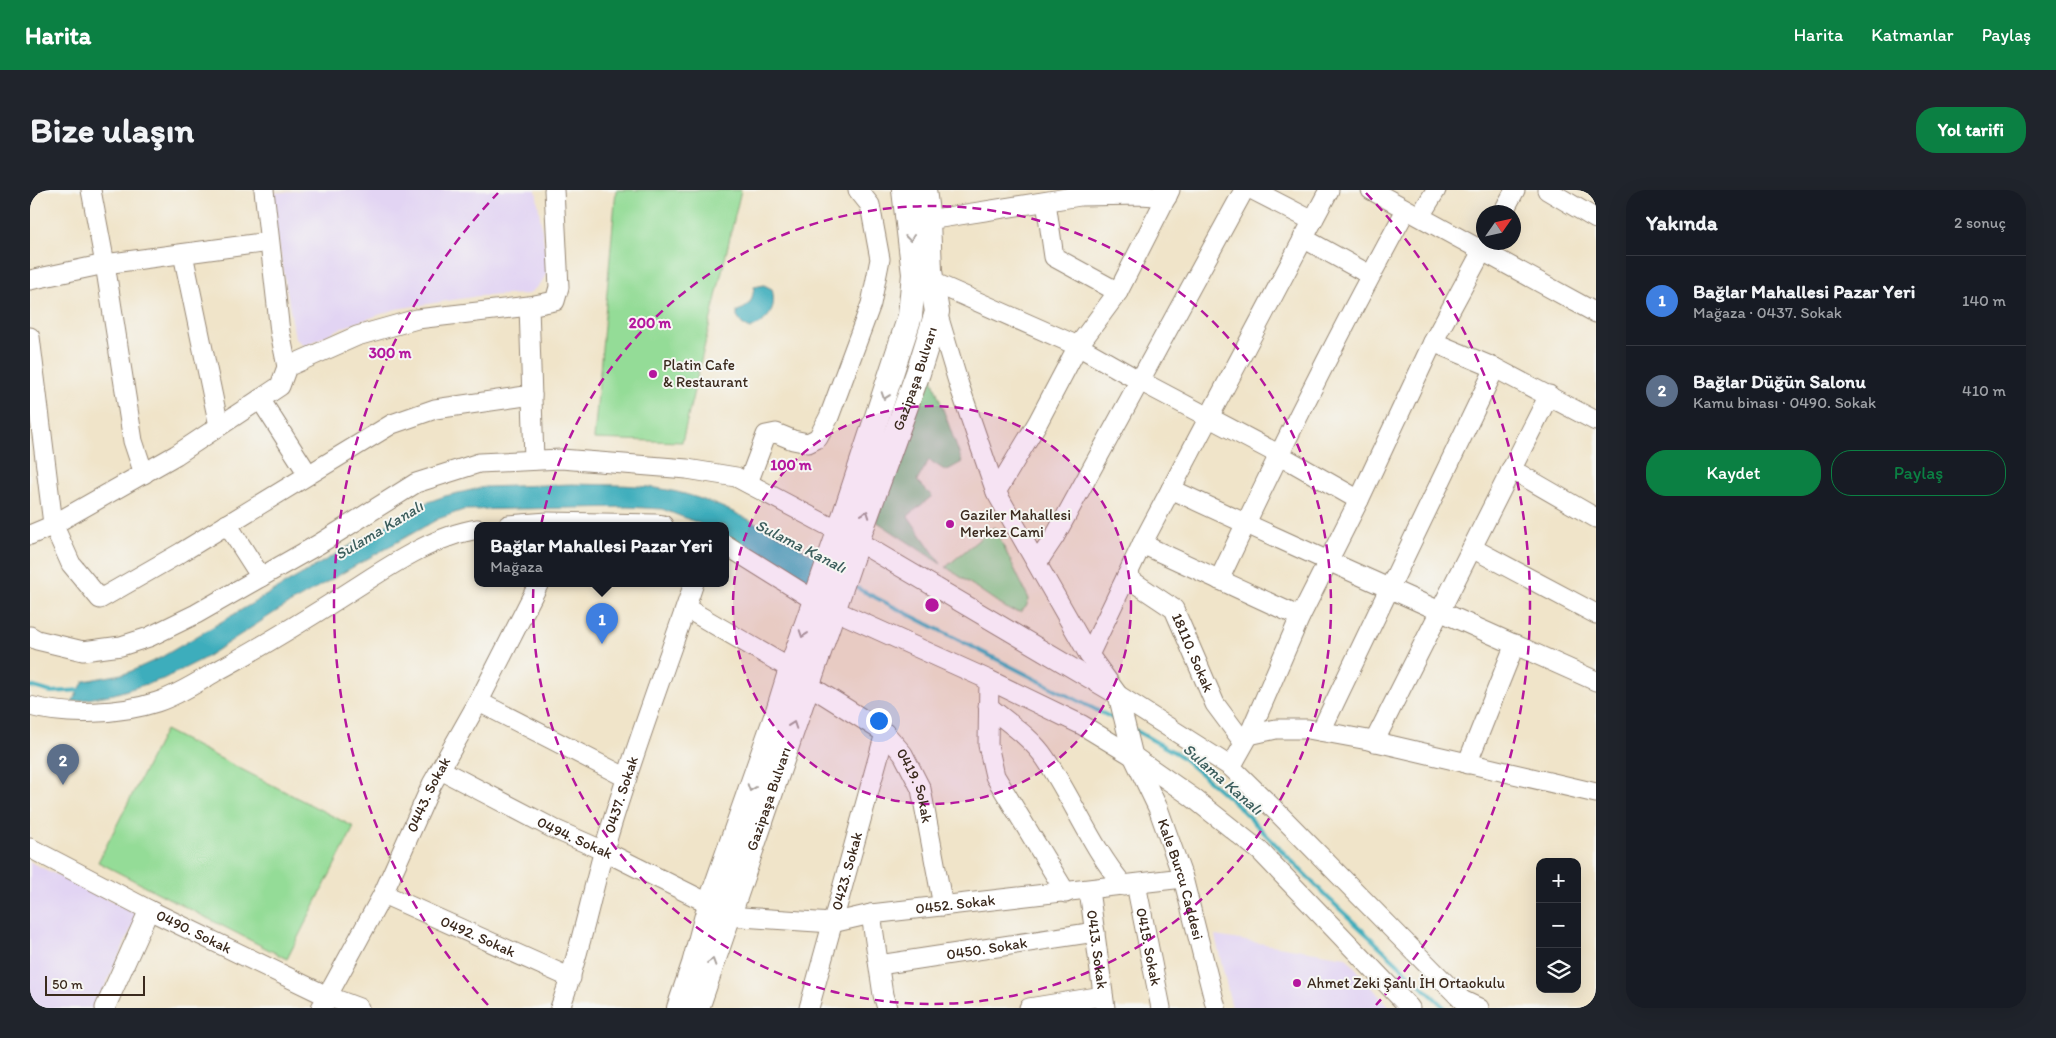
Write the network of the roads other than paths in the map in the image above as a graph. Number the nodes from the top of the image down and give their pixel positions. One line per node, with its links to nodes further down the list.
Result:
1 (91, 190): 28 (street)
2 (264, 190): 23 (street)
3 (554, 190): 33 (street)
4 (858, 190): 53 (street)
5 (904, 190): 65 (main road, Gazipaşa Bulvarı, one-way to 65)
6 (924, 190): 20 (main road, Gazipaşa Bulvarı)
7 (1244, 190): 41 (street)
8 (1253, 190): 21 (street)
9 (1329, 190): 21 (street)
10 (1371, 190): 18 (street)
11 (1436, 190): 18 (street)
12 (1515, 190): 17 (street)
13 (1548, 190): 19 (street)
14 (1081, 193): 15 (street); 16 (street)
15 (1168, 194): 32 (street)
16 (1046, 202): 20 (street); 32 (street)
17 (1507, 205)
18 (1413, 213): 24 (street); 29 (street)
19 (1596, 219)
20 (928, 220): 31 (main road, Gazipaşa Bulvarı)
21 (1313, 221): 22 (street)
22 (1304, 238): 29 (street); 45 (street)
23 (269, 242): 27 (street); 39 (street)
24 (1476, 242)
25 (1482, 250): 37 (street)
26 (1491, 250): 35 (street)
27 (183, 254): 28 (street); 47 (street)
28 (105, 264): 30 (street); 51 (street)
29 (1370, 275): 48 (street)
30 (30, 280)
31 (933, 282): 34 (main road, Gazipaşa Bulvarı); 38 (street)
32 (1118, 292): 38 (street)
33 (529, 306): 39 (street); 42 (street)
34 (937, 312): 55 (street); 65 (main road, Gazipaşa Bulvarı, one-way to 34)
35 (1596, 313)
36 (30, 337): 58 (street)
37 (1433, 342): 40 (street); 56 (street)
38 (1078, 346): 41 (street); 55 (street)
39 (287, 367): 44 (street)
40 (1495, 368): 43 (street); 74 (street)
41 (1140, 381): 45 (street); 68 (street)
42 (532, 395): 49 (street); 52 (street)
43 (1549, 395): 46 (street); 50 (street)
44 (260, 399): 47 (street); 52 (street)
45 (1209, 416): 48 (street); 54 (street)
46 (1596, 421)
47 (219, 426): 51 (street)
48 (1278, 454): 56 (street); 60 (street)
49 (534, 460): 53 (street); 69 (street)
50 (1512, 469): 57 (street); 66 (street)
51 (144, 474): 58 (street)
52 (308, 474): 59 (street)
53 (748, 483): 65 (street)
54 (1171, 489): 60 (street); 63 (street)
55 (996, 492): 68 (street)
56 (1359, 500): 67 (street)
57 (1596, 518)
58 (54, 524): 59 (street); 62 (street)
59 (227, 524): 69 (street)
60 (1246, 524): 67 (street); 71 (street)
61 (474, 530): 88 (street)
62 (30, 535)
63 (1142, 544): 70 (street); 71 (street)
64 (729, 547): 75 (street)
65 (844, 548): 75 (main road, Gazipaşa Bulvarı); 86 (street)
66 (1472, 548): 77 (street); 78 (street)
67 (1327, 562): 74 (street); 79 (street)
68 (1037, 563): 82 (street)
69 (261, 577): 80 (street)
70 (1126, 577): 82 (street); 92 (street, 18110. Sokak)
71 (1219, 580): 79 (street)
72 (537, 587): 87 (street, 0443. Sokak)
73 (693, 587): 76 (street, 0437. Sokak)
74 (1390, 588): 77 (street); 90 (street)
75 (827, 596): 83 (main road, Gazipaşa Bulvarı); 84 (street)
76 (686, 608): 83 (street, 0419. Sokak); 98 (street, 0437. Sokak)
77 (1440, 611): 81 (street); 93 (street)
78 (1596, 614)
79 (1300, 617): 92 (street)
80 (30, 636)
81 (1515, 644): 85 (street); 95 (street)
82 (1090, 655): 86 (street)
83 (799, 677): 91 (street, 0419. Sokak); 109 (main road, Gazipaşa Bulvarı)
84 (989, 680): 89 (street); 94 (street)
85 (1596, 681)
86 (1118, 695): 94 (street, Kale Burcu Caddesi); 96 (street)
87 (479, 702): 97 (street, 0443. Sokak); 98 (street)
88 (30, 706)
89 (988, 706): 103 (street); 105 (street)
90 (1321, 731): 92 (street); 93 (street)
91 (885, 733): 107 (street, 0419. Sokak); 111 (street, 0423. Sokak)
92 (1247, 739): 96 (street)
93 (1374, 742): 95 (street)
94 (1133, 756): 102 (street, Kale Burcu Caddesi); 127 (street)
95 (1467, 764): 99 (street)
96 (1231, 767): 128 (street)
97 (441, 770): 101 (street, 0494. Sokak); 106 (street, 0443. Sokak)
98 (627, 778): 101 (street, 0437. Sokak)
99 (1596, 793)
100 (30, 848): 108 (street, 0490. Sokak)
101 (604, 851): 109 (street, 0494. Sokak); 114 (street, 0437. Sokak)
102 (1183, 878): 103 (street, 0452. Sokak); 126 (street, Kale Burcu Caddesi)
103 (1130, 885): 104 (street, 0452. Sokak); 125 (street, 0415. Sokak)
104 (1089, 890): 105 (street, 0452. Sokak); 112 (street, 0413. Sokak)
105 (1066, 893): 107 (street, 0452. Sokak)
106 (384, 894): 114 (street, 0492. Sokak); 115 (street, 0443. Sokak)
107 (943, 906): 110 (street, 0452. Sokak)
108 (149, 910): 115 (street, 0490. Sokak); 118 (street)
109 (719, 910): 111 (street, 0452. Sokak); 121 (main road, Gazipaşa Bulvarı); 122 (main road, Gazipaşa Bulvarı, one-way to 109)
110 (871, 914): 111 (street, 0452. Sokak); 113 (street)
111 (832, 923): 116 (street, 0423. Sokak)
112 (1095, 932): 113 (street, 0450. Sokak); 117 (street, 0413. Sokak)
113 (879, 965): 123 (street)
114 (571, 978): 120 (street, 0437. Sokak)
115 (324, 1002): 119 (street, 0490. Sokak)
116 (814, 1002)
117 (1104, 1002): 124 (street)
118 (105, 1008)
119 (359, 1008)
120 (560, 1008)
121 (680, 1008)
122 (697, 1008)
123 (887, 1008)
124 (1029, 1008)
125 (1161, 1008)
126 (1216, 1008)
127 (1410, 1008)
128 (1480, 1008)

